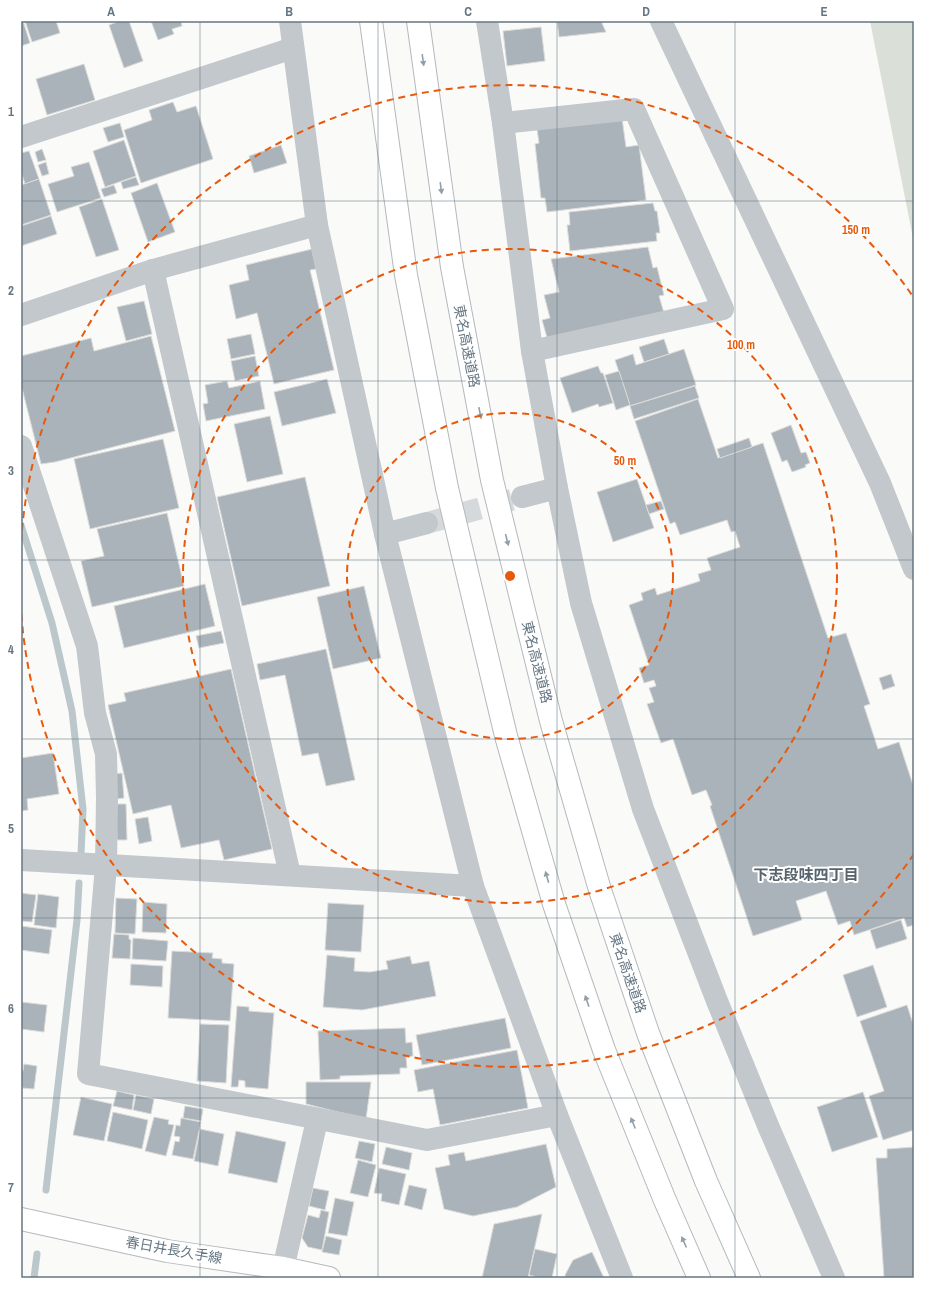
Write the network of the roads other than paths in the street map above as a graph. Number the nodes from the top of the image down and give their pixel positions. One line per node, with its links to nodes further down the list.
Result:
1 (290, 21): 6 (street)
2 (371, 21): 29 (main road, one-way to 2)
3 (418, 21): 30 (main road, 東名高速道路, one-way to 30)
4 (487, 21): 7 (street)
5 (661, 21): 18 (street)
6 (293, 48): 8 (street); 9 (street)
7 (503, 122): 12 (street); 12 (street)
8 (21, 137)
9 (317, 224): 10 (street); 17 (street)
10 (153, 270): 11 (street); 21 (street)
11 (21, 315)
12 (532, 351): 14 (street)
13 (21, 446): 20 (street)
14 (556, 488): 15 (street); 31 (street)
15 (522, 497)
16 (427, 523): 17 (street)
17 (385, 534): 22 (street)
18 (914, 569)
19 (21, 860): 20 (street)
20 (106, 866): 21 (street); 24 (street)
21 (290, 875): 22 (street)
22 (473, 886): 23 (street)
23 (557, 1115): 24 (street); 28 (street)
24 (317, 1120): 26 (street)
25 (21, 1219): 26 (main road, 春日井長久手線)
26 (282, 1273): 27 (main road, 春日井長久手線)
27 (329, 1278)
28 (622, 1278)
29 (699, 1278)
30 (749, 1278)
31 (834, 1278)

